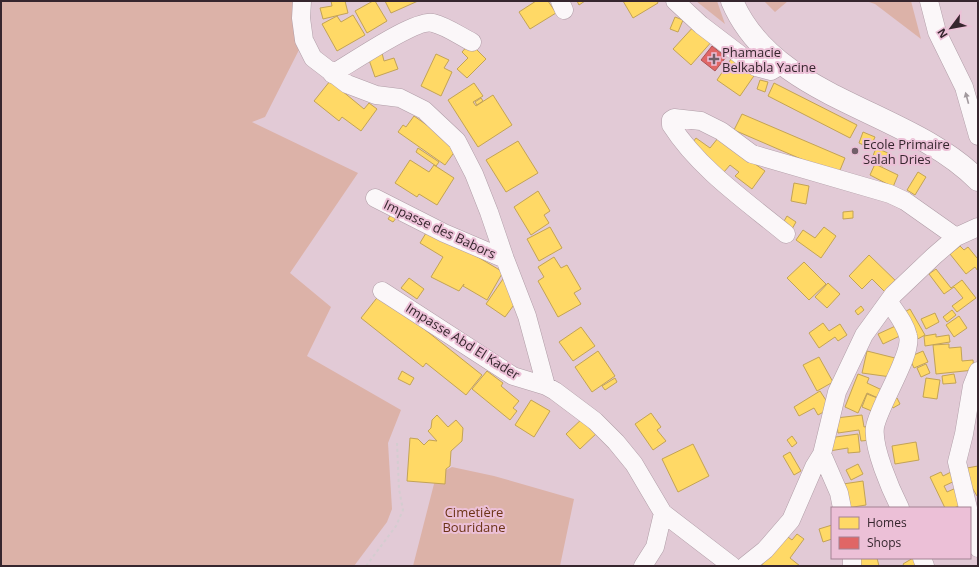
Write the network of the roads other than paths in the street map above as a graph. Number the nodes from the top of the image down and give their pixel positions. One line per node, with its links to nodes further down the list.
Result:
1 (302, 1): 7 (street)
2 (675, 1): 6 (street)
3 (732, 1): 6 (main road)
4 (929, 1): 8 (street, one-way to 4)
5 (472, 42): 7 (street)
6 (783, 64): 9 (main road)
7 (332, 74): 14 (street)
8 (978, 136)
9 (978, 180)
10 (375, 198): 14 (street, Impasse des Babors)
11 (978, 227): 13 (street)
12 (786, 234): 13 (street)
13 (956, 237): 16 (street)
14 (504, 259): 18 (street)
15 (382, 291): 18 (street, Impasse Abd El Kader)
16 (889, 302): 19 (street); 21 (street)
17 (978, 372): 22 (street)
18 (546, 386): 23 (street, Impasse Abd El Kader)
19 (822, 454): 20 (street); 27 (street)
20 (842, 507)
21 (900, 507)
22 (968, 507)
23 (663, 513): 26 (street); 27 (street)
24 (971, 519): 25 (street)
25 (977, 543)
26 (643, 566)
27 (743, 566)

